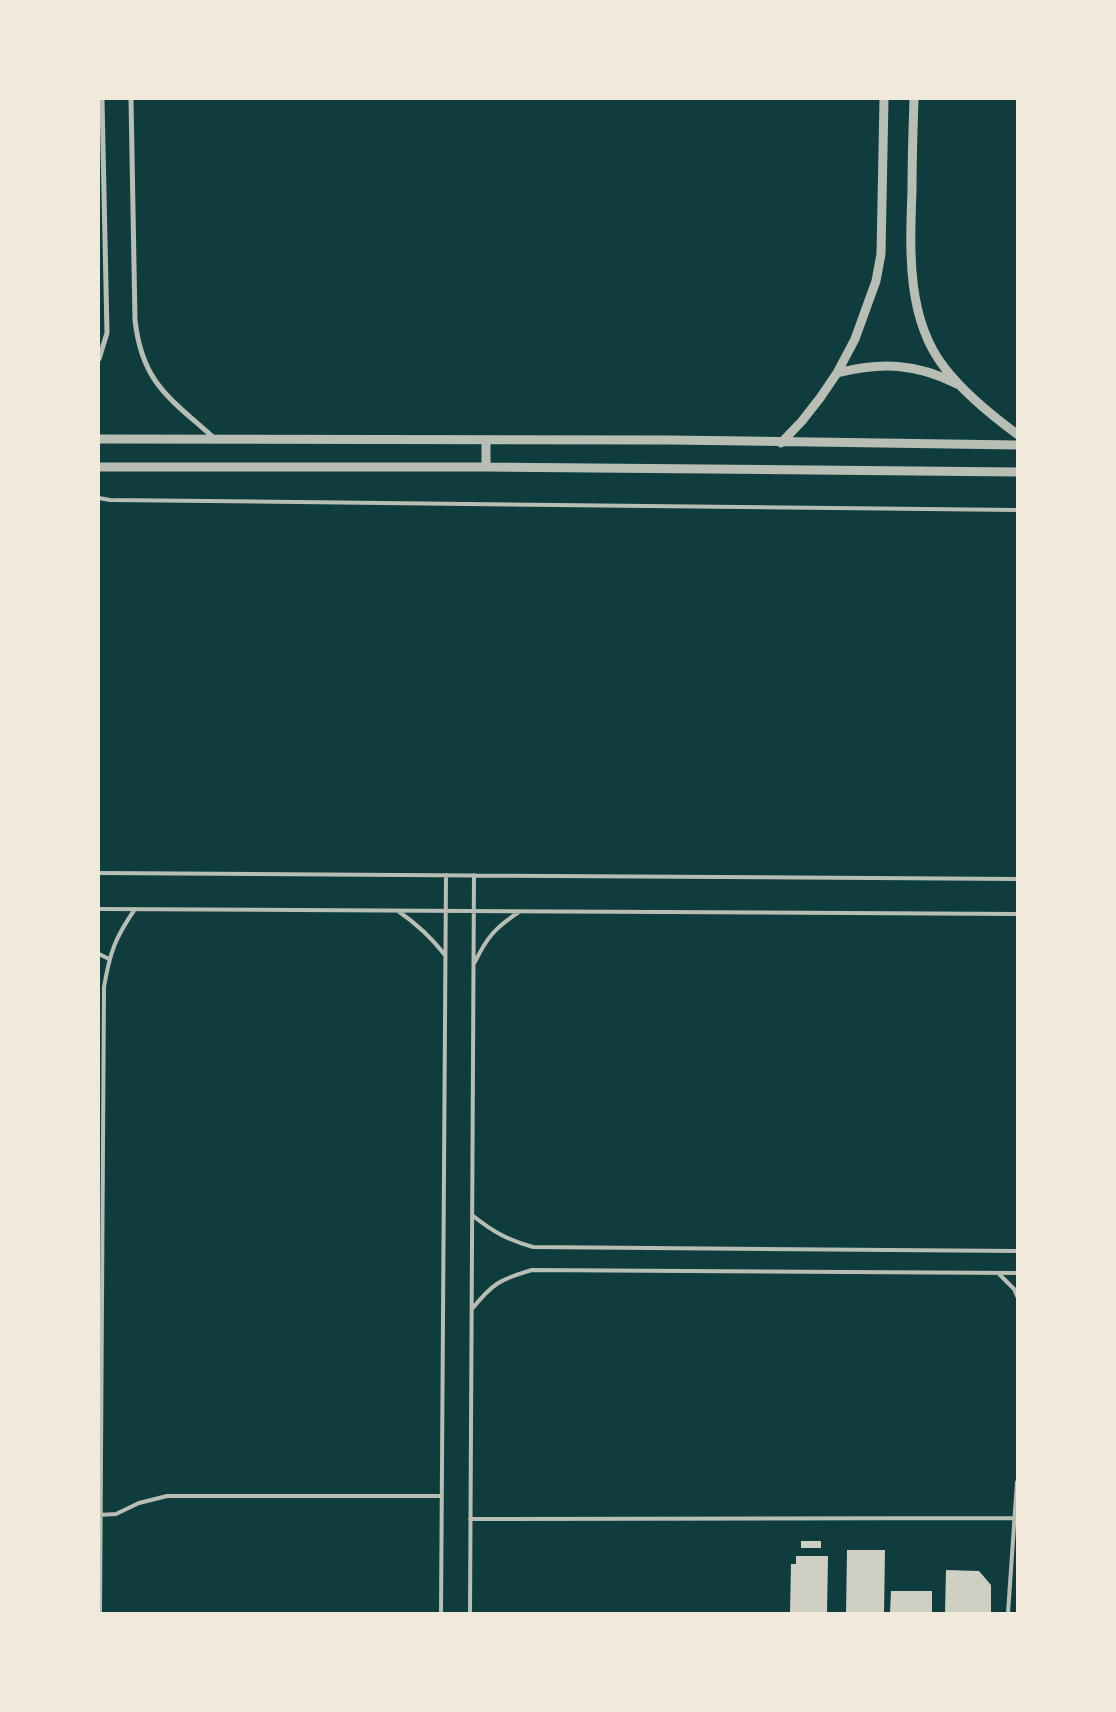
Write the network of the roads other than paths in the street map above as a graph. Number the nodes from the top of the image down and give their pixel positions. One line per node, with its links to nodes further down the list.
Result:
1 (102, 99): 5 (street)
2 (131, 99): 10 (street)
3 (914, 99): 7 (street)
4 (882, 100): 6 (street)
5 (99, 359)
6 (837, 373): 7 (street); 12 (street)
7 (963, 388): 8 (street)
8 (1017, 434)
9 (99, 439): 10 (street)
10 (215, 439): 11 (street)
11 (486, 440): 12 (street); 15 (street)
12 (781, 443): 13 (street)
13 (1017, 445)
14 (99, 467): 15 (street)
15 (486, 467): 16 (street)
16 (1017, 472)
17 (99, 498): 18 (lane)
18 (1017, 510)
19 (99, 873): 20 (lane)
20 (446, 875): 21 (lane); 26 (lane)
21 (474, 876): 22 (lane); 27 (lane)
22 (1017, 879)
23 (99, 909): 24 (lane)
24 (135, 909): 25 (lane); 32 (lane)
25 (398, 911): 26 (lane); 31 (lane)
26 (446, 911): 27 (lane); 31 (lane)
27 (474, 911): 28 (lane); 33 (lane)
28 (519, 912): 29 (lane); 33 (lane)
29 (1017, 914)
30 (99, 954): 32 (lane)
31 (445, 955): 41 (lane)
32 (109, 959): 42 (lane)
33 (474, 964): 34 (lane)
34 (472, 1215): 35 (lane); 39 (lane)
35 (1017, 1251)
36 (998, 1273): 37 (lane); 38 (lane); 39 (lane)
37 (1017, 1273)
38 (1017, 1296)
39 (472, 1309): 44 (lane)
40 (1017, 1482): 43 (lane)
41 (442, 1496): 42 (lane); 46 (lane)
42 (100, 1515): 45 (lane)
43 (1015, 1518): 44 (lane); 48 (lane)
44 (470, 1519): 47 (lane)
45 (100, 1613)
46 (441, 1613)
47 (470, 1613)
48 (1008, 1613)

